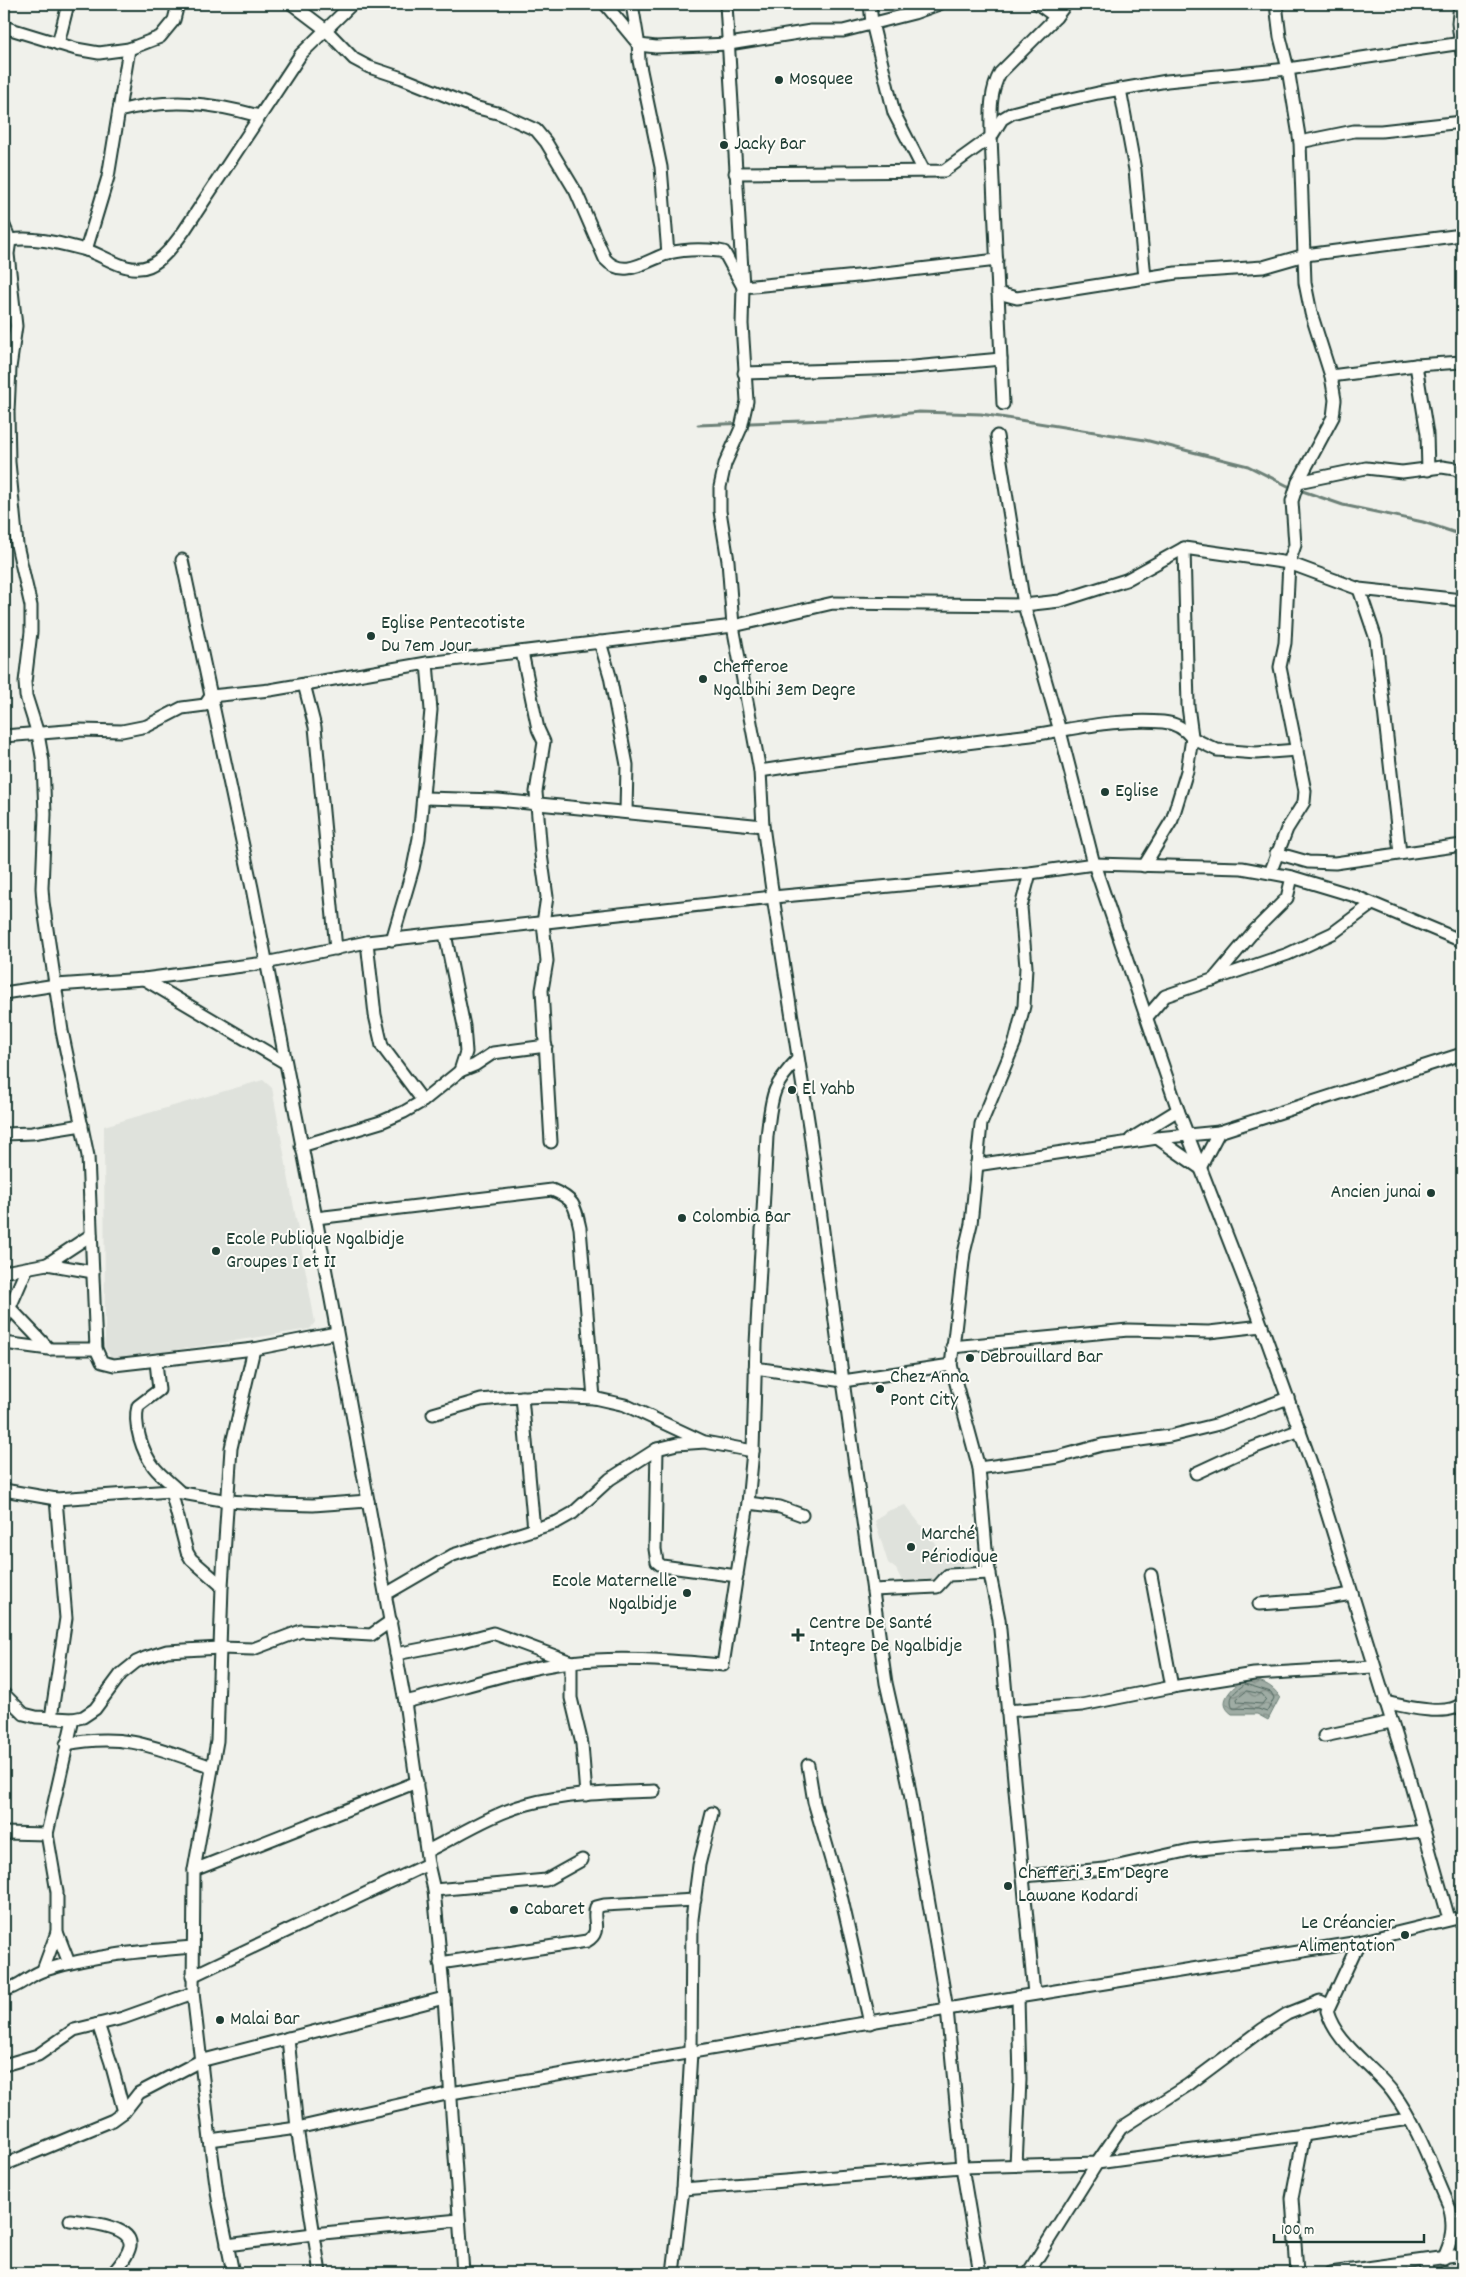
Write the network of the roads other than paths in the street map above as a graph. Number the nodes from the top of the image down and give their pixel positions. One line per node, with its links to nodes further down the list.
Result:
1 (68, 4): 18 (street)
2 (178, 4): 22 (street)
3 (352, 4): 17 (street)
4 (605, 4): 20 (street)
5 (632, 4): 20 (street)
6 (726, 4): 19 (street)
7 (870, 4): 15 (street)
8 (939, 4): 15 (street)
9 (1038, 4): 14 (street)
10 (1066, 4): 14 (street)
11 (1276, 4): 23 (street)
12 (1460, 4): 21 (street)
13 (299, 6): 17 (street)
14 (1056, 18): 28 (street)
15 (872, 23): 19 (street); 30 (street)
16 (4, 27): 18 (street)
17 (325, 29): 26 (street); 36 (street)
18 (58, 44): 22 (street)
19 (729, 44): 20 (street); 31 (street)
20 (639, 46): 36 (street)
21 (1461, 47): 23 (street)
22 (129, 50): 25 (street)
23 (1288, 69): 24 (street); 29 (street)
24 (1120, 89): 28 (street); 40 (street)
25 (119, 111): 26 (street); 35 (street)
26 (259, 116): 35 (street)
27 (1462, 122): 29 (street)
28 (991, 137): 30 (street); 38 (street)
29 (1300, 142): 37 (street)
30 (924, 171): 31 (street)
31 (735, 173): 41 (street)
32 (4, 226): 34 (street)
33 (1462, 235): 37 (street)
34 (10, 240): 35 (street); 39 (street)
35 (86, 250)
36 (668, 254): 41 (street)
37 (1305, 255): 40 (street); 47 (street)
38 (997, 260): 41 (street); 42 (street)
39 (7, 269): 53 (street)
40 (1145, 278): 42 (street)
41 (743, 287): 46 (street)
42 (998, 293): 43 (street)
43 (1001, 359): 46 (street); 48 (street)
44 (1462, 362): 45 (street)
45 (1416, 365): 47 (street); 50 (street)
46 (744, 373): 60 (street)
47 (1331, 376): 52 (street)
48 (1003, 404)
49 (997, 436): 59 (street)
50 (1428, 470): 51 (street); 52 (street)
51 (1462, 473)
52 (1298, 482): 56 (street)
53 (8, 517): 67 (street)
54 (1184, 548): 56 (street); 59 (street); 69 (street)
55 (182, 560): 65 (street)
56 (1289, 563): 57 (street); 70 (street)
57 (1359, 589): 58 (street); 78 (street)
58 (1462, 600)
59 (1024, 604): 60 (street); 66 (street)
60 (733, 626): 61 (street); 71 (street)
61 (600, 642): 62 (street); 74 (street)
62 (522, 652): 63 (street); 73 (street)
63 (427, 663): 64 (street); 72 (street)
64 (304, 684): 65 (street); 91 (street)
65 (211, 696): 67 (street); 92 (street)
66 (1060, 731): 69 (street); 71 (street); 79 (street)
67 (38, 734): 68 (street); 95 (street)
68 (4, 736)
69 (1192, 738): 70 (street); 80 (street)
70 (1298, 750): 77 (street)
71 (760, 772): 75 (street)
72 (424, 798): 73 (street); 88 (street)
73 (536, 804): 74 (street); 86 (street)
74 (626, 812): 75 (street)
75 (764, 826): 84 (street)
76 (1462, 845): 78 (street)
77 (1276, 853): 78 (street); 82 (street)
78 (1400, 853)
79 (1094, 864): 80 (street); 81 (street); 97 (street)
80 (1144, 866): 82 (street)
81 (1030, 873): 84 (street); 115 (street)
82 (1270, 873): 83 (street)
83 (1292, 877): 85 (street); 94 (street)
84 (773, 897): 86 (street); 101 (street)
85 (1372, 904): 89 (street); 94 (street)
86 (543, 923): 87 (street); 98 (street)
87 (445, 934): 88 (street); 99 (street)
88 (392, 940): 90 (street)
89 (1462, 941)
90 (367, 942): 91 (street); 105 (street)
91 (336, 948): 92 (street)
92 (265, 963): 93 (street); 102 (street)
93 (144, 979): 95 (street); 102 (street)
94 (1213, 980): 97 (street)
95 (56, 985): 96 (street); 107 (street)
96 (4, 993)
97 (1147, 1017): 106 (street)
98 (546, 1046): 103 (street); 112 (street)
99 (466, 1052): 103 (street); 104 (street)
100 (1462, 1054): 108 (street)
101 (798, 1059): 136 (street); 137 (street)
102 (284, 1062): 114 (street)
103 (475, 1065): 104 (street)
104 (460, 1071): 105 (street)
105 (423, 1101): 114 (street)
106 (1178, 1110): 110 (street); 113 (street)
107 (82, 1125): 109 (street); 118 (street)
108 (1219, 1132): 110 (street); 116 (street)
109 (4, 1134)
110 (1188, 1134): 111 (street); 116 (street)
111 (1157, 1138): 113 (street); 116 (street)
112 (551, 1142)
113 (1125, 1143): 115 (street)
114 (301, 1146): 117 (street)
115 (976, 1165): 130 (street)
116 (1200, 1168): 124 (street)
117 (316, 1218): 128 (street); 139 (street)
118 (90, 1234): 119 (street); 122 (street)
119 (46, 1264): 120 (street); 122 (street)
120 (27, 1268): 121 (street); 123 (street)
121 (4, 1272)
122 (93, 1272): 132 (street)
123 (9, 1307): 125 (street); 131 (street)
124 (1256, 1310): 126 (street); 127 (street)
125 (4, 1321)
126 (1262, 1326): 127 (street); 140 (street)
127 (1244, 1327): 130 (street)
128 (336, 1332): 133 (street); 152 (street)
129 (4, 1343): 131 (street)
130 (952, 1347): 135 (street)
131 (49, 1349): 132 (street)
132 (96, 1349): 134 (street)
133 (254, 1349): 134 (street); 151 (street)
134 (156, 1362): 149 (street)
135 (951, 1365): 137 (street); 146 (street)
136 (755, 1368): 137 (street); 145 (street)
137 (842, 1381): 160 (street)
138 (522, 1397): 139 (street); 141 (street); 155 (street)
139 (594, 1398): 143 (street)
140 (1288, 1398): 142 (street); 146 (street)
141 (433, 1414)
142 (1300, 1430): 147 (street); 162 (street)
143 (705, 1442): 144 (street); 145 (street)
144 (657, 1449): 155 (street); 158 (street)
145 (753, 1451): 153 (street)
146 (978, 1468): 156 (street)
147 (1196, 1473)
148 (4, 1490): 150 (street)
149 (176, 1491): 150 (street); 151 (street); 159 (street)
150 (56, 1499): 175 (street)
151 (228, 1501): 152 (street); 159 (street)
152 (368, 1501): 161 (street)
153 (748, 1503): 154 (street); 158 (street)
154 (802, 1515)
155 (534, 1530): 161 (street)
156 (990, 1573): 160 (street); 174 (street)
157 (1151, 1575): 169 (street)
158 (737, 1576): 167 (street)
159 (222, 1586): 165 (street)
160 (873, 1590): 211 (street)
161 (386, 1594): 164 (street)
162 (1352, 1594): 163 (street); 168 (street)
163 (1259, 1604)
164 (391, 1621): 165 (street); 166 (street)
165 (220, 1648): 176 (street); 181 (street)
166 (396, 1654): 167 (street); 171 (street)
167 (571, 1662): 171 (street); 184 (street)
168 (1373, 1667): 169 (street); 172 (street)
169 (1172, 1687): 174 (street)
170 (4, 1694): 175 (street)
171 (405, 1702): 182 (street)
172 (1385, 1702): 173 (street); 177 (street)
173 (1462, 1703)
174 (1007, 1711): 193 (street)
175 (51, 1718): 176 (street)
176 (73, 1719): 179 (street)
177 (1391, 1722): 178 (street); 186 (street)
178 (1324, 1736)
179 (66, 1744): 181 (street); 188 (street)
180 (808, 1765): 212 (street)
181 (212, 1767): 192 (street)
182 (417, 1782): 189 (street); 192 (street)
183 (654, 1791): 184 (street)
184 (586, 1795): 189 (street)
185 (712, 1813): 195 (street)
186 (1423, 1831): 193 (street); 197 (street)
187 (4, 1833): 188 (street)
188 (47, 1834): 198 (street)
189 (427, 1851): 191 (street)
190 (582, 1860): 194 (street)
191 (428, 1864): 194 (street); 204 (street)
192 (194, 1870): 200 (street)
193 (1023, 1876): 207 (street)
194 (434, 1890): 202 (street)
195 (695, 1900): 202 (street); 215 (street)
196 (1462, 1917): 197 (street)
197 (1450, 1919): 199 (street)
198 (57, 1932): 201 (street); 203 (street)
199 (1359, 1942): 207 (street); 210 (street)
200 (193, 1947): 201 (street); 204 (street)
201 (69, 1963): 203 (street)
202 (440, 1963): 209 (street)
203 (43, 1970): 205 (street)
204 (192, 1976): 206 (street)
205 (4, 1990)
206 (193, 1993): 213 (street); 216 (street)
207 (1034, 1994): 208 (street)
208 (1018, 1996): 211 (street); 225 (street)
209 (444, 1998): 214 (street); 218 (street)
210 (1329, 2005): 220 (street); 224 (street)
211 (947, 2009): 212 (street); 227 (street)
212 (870, 2022): 215 (street)
213 (98, 2024): 217 (street); 219 (street)
214 (288, 2038): 216 (street); 221 (street)
215 (691, 2052): 218 (street); 228 (street)
216 (200, 2061): 219 (street); 223 (street)
217 (4, 2065)
218 (451, 2093): 221 (street); 230 (street)
219 (124, 2112): 226 (street)
220 (1410, 2119): 222 (street); 234 (street)
221 (297, 2128): 223 (street); 231 (street)
222 (1304, 2135): 224 (street); 243 (street)
223 (210, 2140): 232 (street)
224 (1097, 2163): 225 (street); 242 (street)
225 (1016, 2165): 227 (street)
226 (4, 2166)
227 (962, 2167): 228 (street); 241 (street)
228 (683, 2189): 240 (street)
229 (70, 2220): 236 (street)
230 (459, 2220): 231 (street); 239 (street)
231 (313, 2234): 232 (street); 238 (street)
232 (226, 2245): 237 (street)
233 (1462, 2255): 234 (street)
234 (1443, 2259): 235 (street)
235 (1426, 2261): 244 (street); 245 (street)
236 (113, 2273)
237 (233, 2273)
238 (320, 2273)
239 (463, 2273)
240 (673, 2273)
241 (980, 2273)
242 (1028, 2273)
243 (1297, 2273)
244 (1330, 2273)
245 (1427, 2273)

